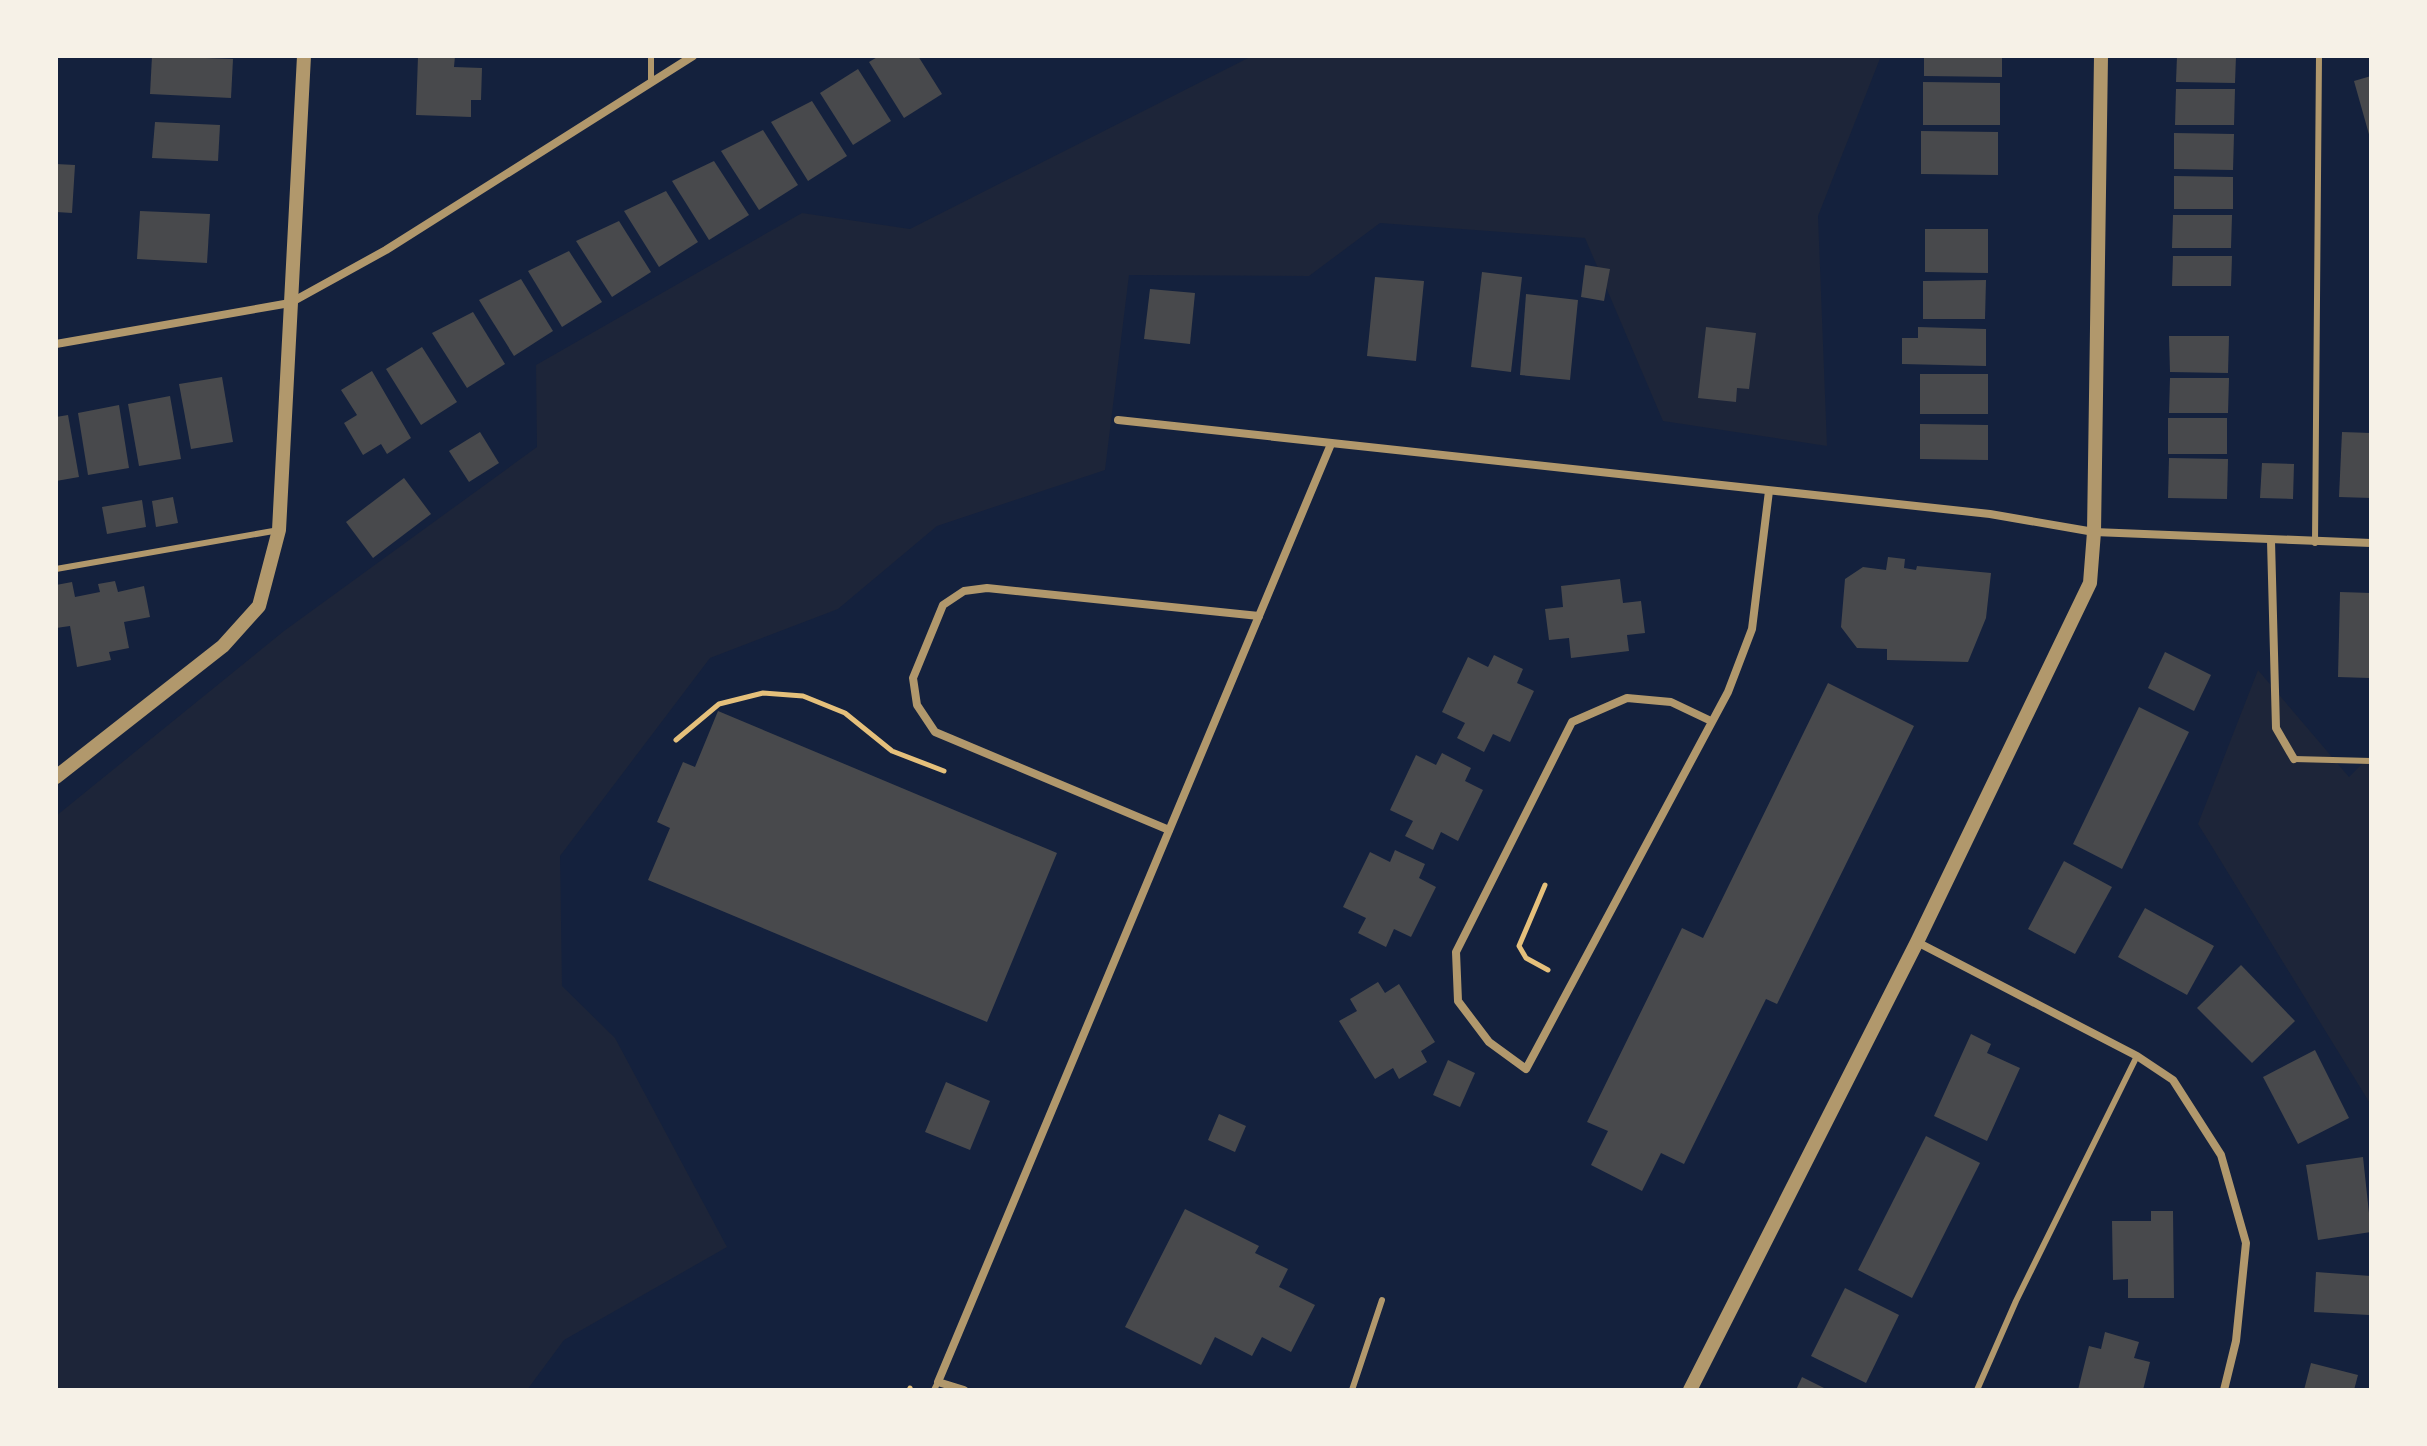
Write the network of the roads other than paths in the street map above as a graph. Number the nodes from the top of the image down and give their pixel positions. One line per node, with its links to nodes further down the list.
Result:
1 (304, 56): 7 (street)
2 (651, 56): 6 (lane)
3 (693, 56): 6 (street)
4 (2101, 56): 13 (street)
5 (2319, 56): 15 (lane)
6 (651, 81): 7 (street)
7 (290, 303): 8 (street); 12 (street)
8 (56, 344)
9 (1118, 420): 10 (street)
10 (1331, 444): 11 (street); 18 (street)
11 (1769, 491): 13 (street); 19 (street)
12 (279, 530): 17 (lane); 22 (street)
13 (2094, 532): 14 (street); 24 (street)
14 (2271, 541): 15 (street); 20 (street)
15 (2315, 543): 16 (street)
16 (2371, 543)
17 (56, 569)
18 (1259, 616): 23 (street); 23 (street)
19 (1711, 721): 19 (street)
20 (2294, 759): 21 (lane)
21 (2371, 761)
22 (56, 777)
23 (1169, 830): 27 (street)
24 (1917, 942): 25 (street); 30 (street)
25 (2137, 1056): 31 (lane); 32 (street)
26 (1382, 1300): 29 (lane)
27 (936, 1386): 28 (street)
28 (964, 1390)
29 (1352, 1390)
30 (1690, 1390)
31 (1977, 1390)
32 (2224, 1390)

